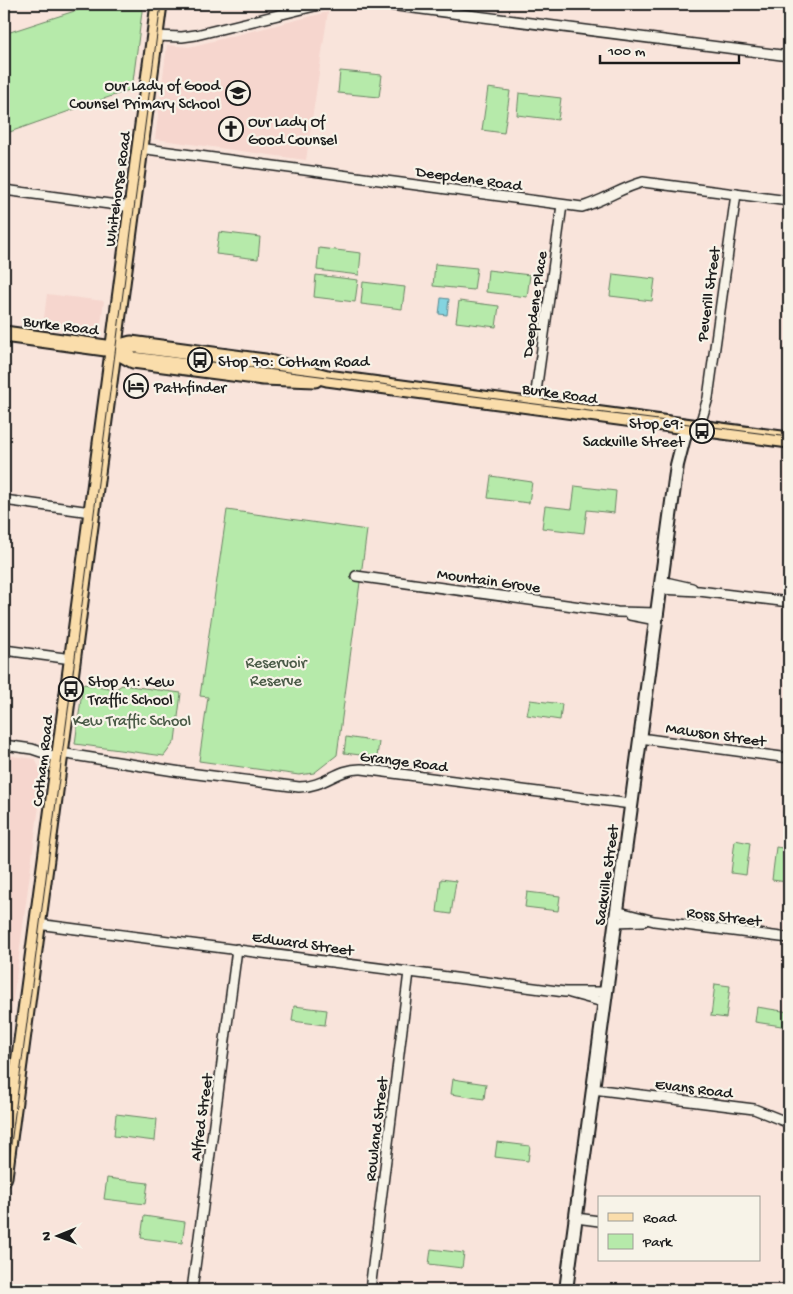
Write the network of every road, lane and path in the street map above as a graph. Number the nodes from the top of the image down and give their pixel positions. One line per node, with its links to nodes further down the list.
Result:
1 (159, 4): 4 (main road, Whitehorse Road)
2 (323, 4): 4 (street)
3 (382, 4): 5 (street)
4 (154, 36): 6 (main road, Whitehorse Road)
5 (789, 56)
6 (140, 148): 10 (street, Deepdene Road); 11 (main road, Whitehorse Road)
7 (4, 190): 11 (street)
8 (736, 194): 9 (street, Deepdene Road); 10 (street, Deepdene Road); 15 (street, Peverill Street)
9 (789, 201)
10 (562, 205): 14 (street, Deepdene Place)
11 (132, 207): 13 (main road, Whitehorse Road)
12 (4, 334): 13 (main road, Burke Road)
13 (113, 349): 14 (main road, Burke Road); 18 (main road, Cotham Road)
14 (534, 406): 15 (main road, Burke Road)
15 (694, 427): 16 (main road, Burke Road); 20 (street, Sackville Street)
16 (789, 440)
17 (4, 500): 18 (street)
18 (91, 512): 24 (main road, Cotham Road)
19 (356, 576): 22 (street, Mountain Grove)
20 (661, 585): 21 (street); 22 (street, Sackville Street)
21 (789, 602)
22 (656, 617): 25 (street, Sackville Street)
23 (4, 650): 24 (street)
24 (72, 659): 27 (main road, Cotham Road)
25 (640, 738): 28 (street, Mawson Street); 29 (street, Sackville Street)
26 (4, 745): 27 (street, Grange Road)
27 (60, 752): 29 (street, Grange Road); 31 (main road, Cotham Road)
28 (789, 758)
29 (631, 804): 30 (street, Sackville Street)
30 (615, 916): 32 (street, Ross Street); 35 (street, Sackville Street)
31 (37, 924): 33 (street, Edward Street); 38 (main road, Cotham Road)
32 (789, 938)
33 (237, 948): 34 (street, Edward Street); 41 (street, Alfred Street)
34 (410, 972): 35 (street, Edward Street); 42 (street, Rowland Street)
35 (604, 997): 36 (street, Sackville Street)
36 (593, 1089): 37 (street, Evans Road); 39 (street, Sackville Street)
37 (789, 1123)
38 (4, 1177)
39 (576, 1218): 40 (street); 43 (street, Sackville Street)
40 (598, 1221)
41 (192, 1290)
42 (370, 1290)
43 (566, 1290)

